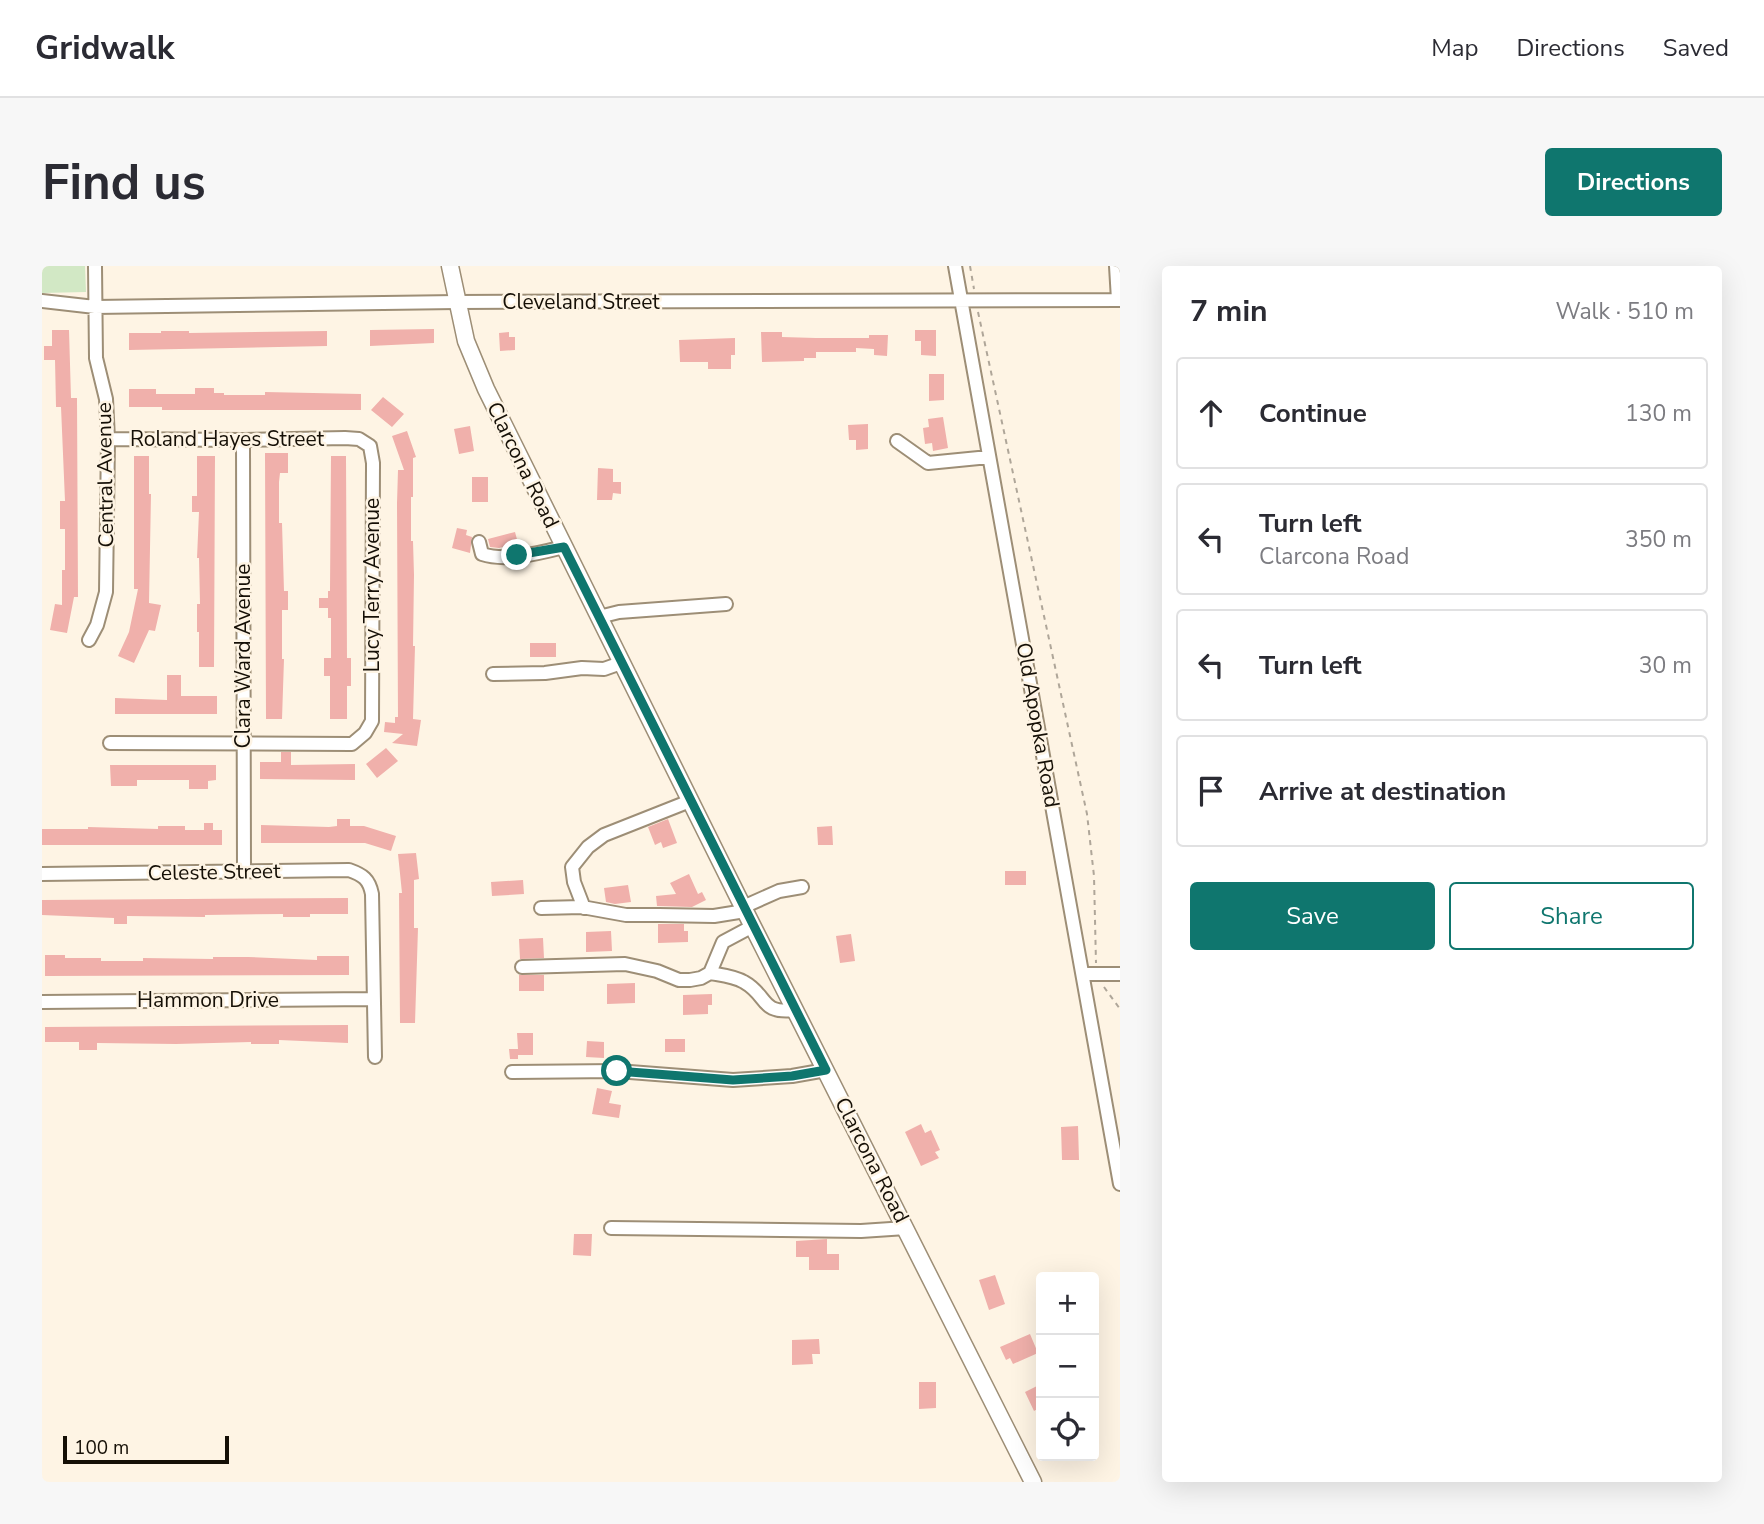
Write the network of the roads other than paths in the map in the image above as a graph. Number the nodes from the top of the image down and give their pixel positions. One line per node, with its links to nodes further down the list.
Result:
1 (95, 266): 9 (street, Central Avenue)
2 (450, 266): 8 (main road, Clarcona Road)
3 (955, 266): 6 (street, Old Apopka Road)
4 (1116, 266): 5 (street)
5 (1119, 300): 6 (street, Cleveland Street)
6 (961, 301): 8 (street, Cleveland Street); 14 (street, Old Apopka Road)
7 (42, 302): 9 (street, Cleveland Street)
8 (457, 302): 9 (street, Cleveland Street); 16 (main road, Clarcona Road)
9 (95, 307): 11 (street, Central Avenue)
10 (345, 438): 12 (street, Roland Hayes Street); 23 (street, Lucy Terry Avenue)
11 (108, 439): 12 (street, Roland Hayes Street); 19 (street, Central Avenue)
12 (243, 440): 23 (street, Clara Ward Avenue)
13 (897, 441): 14 (street)
14 (989, 457): 34 (street, Old Apopka Road)
15 (479, 542): 16 (street)
16 (564, 547): 18 (main road, Clarcona Road)
17 (726, 604): 18 (street)
18 (599, 617): 20 (main road, Clarcona Road)
19 (89, 640)
20 (621, 663): 21 (street); 24 (main road, Clarcona Road)
21 (494, 674)
22 (110, 743): 23 (street)
23 (243, 744): 25 (street, Clara Ward Avenue)
24 (690, 801): 29 (street); 30 (main road, Clarcona Road)
25 (244, 871): 26 (street, Celeste Street); 36 (street, Celeste Street)
26 (42, 874)
27 (802, 887): 30 (street)
28 (541, 908): 29 (street)
29 (584, 908): 30 (street)
30 (744, 909): 31 (main road, Clarcona Road)
31 (753, 926): 33 (street); 38 (main road, Clarcona Road)
32 (522, 968): 33 (street)
33 (710, 973): 38 (street)
34 (1090, 974): 35 (street); 42 (street, Old Apopka Road)
35 (1120, 974)
36 (374, 999): 37 (street, Hammon Drive); 39 (street)
37 (42, 1002)
38 (795, 1010): 40 (main road, Clarcona Road)
39 (375, 1057)
40 (826, 1070): 41 (street); 44 (main road, Clarcona Road)
41 (512, 1072)
42 (1120, 1184)
43 (611, 1228): 44 (street)
44 (906, 1228): 45 (main road, Clarcona Road)
45 (1033, 1482)

